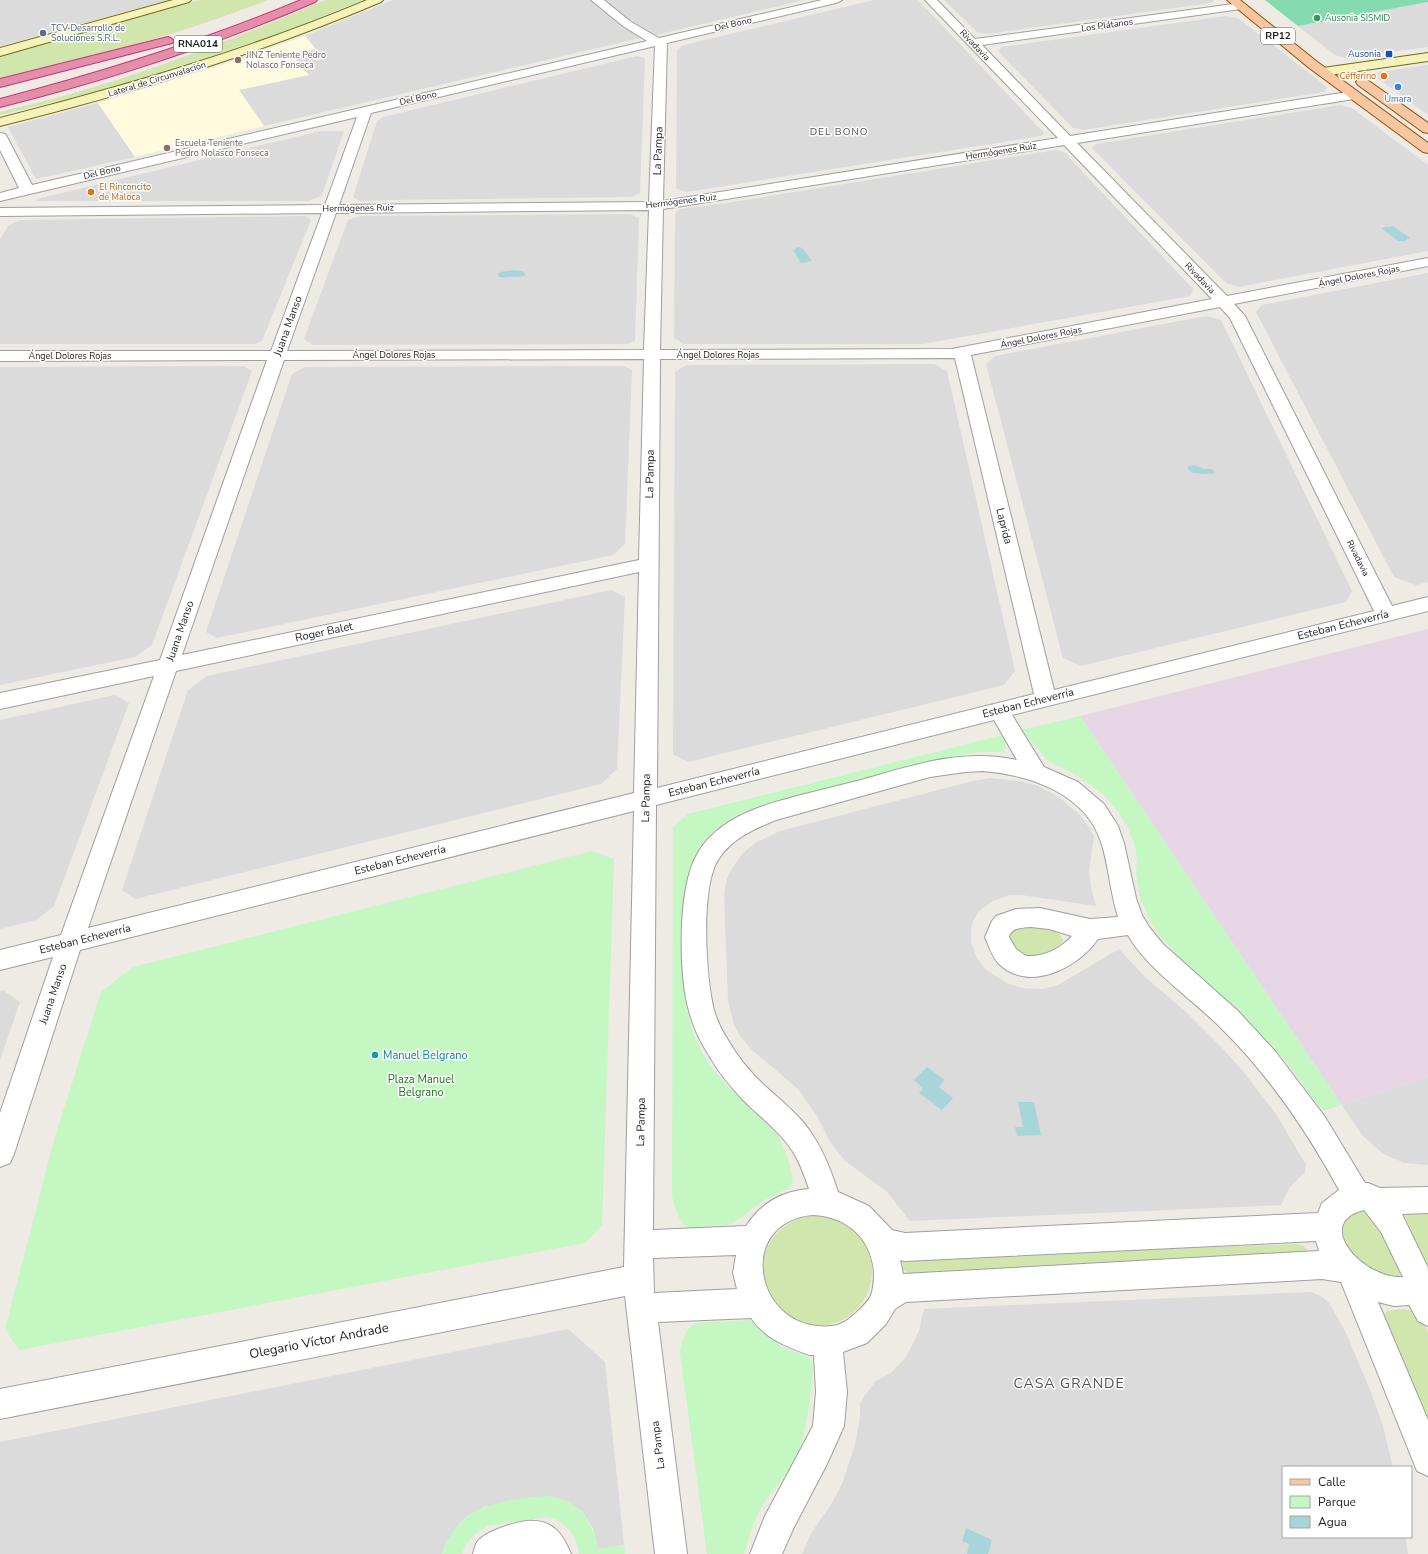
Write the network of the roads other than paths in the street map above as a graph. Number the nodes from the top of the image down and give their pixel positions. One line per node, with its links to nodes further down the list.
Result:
1 (185, 0): 12 (street)
2 (284, 0): 9 (highway, RNA014)
3 (311, 0): 18 (highway, RNA014)
4 (378, 0): 24 (street, Lateral de Circunvalación)
5 (597, 0): 10 (street)
6 (836, 0): 10 (street, Del Bono)
7 (931, 0): 11 (street, Rivadavia)
8 (1237, 3): 11 (street, Los Plátanos); 16 (main road, RP12)
9 (194, 34): 17 (highway); 19 (highway, RNA014)
10 (659, 42): 23 (street, Del Bono); 31 (street, La Pampa)
11 (973, 43): 27 (street, Rivadavia)
12 (0, 52)
13 (1428, 57): 15 (street)
14 (1332, 61): 15 (main road)
15 (1343, 69): 16 (street); 25 (main road)
16 (1323, 72): 20 (main road, RP12)
17 (0, 83)
18 (50, 90): 21 (highway, RNA014); 22 (highway)
19 (0, 92)
20 (1354, 95): 27 (street, Hermógenes Ruiz); 28 (main road, RP12)
21 (0, 103)
22 (0, 108)
23 (366, 110): 29 (street, Del Bono); 32 (street, Juana Manso)
24 (0, 122)
25 (1428, 129)
26 (0, 137): 29 (street)
27 (1067, 140): 31 (street, Hermógenes Ruiz); 35 (street, Rivadavia)
28 (1428, 149)
29 (27, 190): 30 (street, Del Bono)
30 (6, 195): 33 (street)
31 (656, 206): 32 (street, Hermógenes Ruiz); 37 (street, La Pampa)
32 (330, 208): 33 (street, Hermógenes Ruiz); 39 (street, Juana Manso)
33 (0, 211)
34 (1428, 262): 35 (street, Ángel Dolores Rojas)
35 (1223, 302): 36 (street, Ángel Dolores Rojas); 42 (street, Rivadavia)
36 (962, 352): 37 (street, Ángel Dolores Rojas); 44 (street, Laprida)
37 (652, 355): 39 (street, Ángel Dolores Rojas); 40 (street, La Pampa)
38 (0, 356): 39 (street, Ángel Dolores Rojas)
39 (277, 356): 43 (street, Juana Manso)
40 (649, 564): 43 (street, Roger Balet); 48 (street, La Pampa)
41 (1428, 604): 42 (street, Esteban Echeverría)
42 (1386, 614): 44 (street, Esteban Echeverría)
43 (168, 666): 45 (street, Roger Balet); 51 (street, Juana Manso)
44 (1046, 699): 46 (street, Esteban Echeverría)
45 (0, 701)
46 (999, 711): 47 (street); 48 (street, Esteban Echeverría)
47 (1036, 773): 49 (street); 56 (street)
48 (646, 799): 51 (street, Esteban Echeverría); 60 (street, La Pampa)
49 (1133, 924): 50 (street); 54 (street)
50 (1091, 929)
51 (71, 942): 52 (street, Esteban Echeverría); 53 (street, Juana Manso)
52 (0, 960)
53 (0, 1154)
54 (1367, 1199): 55 (street); 57 (street); 63 (street)
55 (1428, 1200)
56 (827, 1203): 58 (street); 59 (street)
57 (1329, 1222): 58 (street); 61 (street)
58 (878, 1237): 64 (street)
59 (754, 1240): 60 (street); 65 (street)
60 (639, 1245): 62 (street, La Pampa)
61 (1349, 1272): 63 (street); 64 (street); 69 (street)
62 (638, 1279): 66 (street, La Pampa); 68 (street, Olegario Víctor Andrade)
63 (1422, 1292)
64 (885, 1298): 67 (street)
65 (758, 1303): 66 (street); 67 (street)
66 (642, 1308): 72 (street, La Pampa)
67 (827, 1342): 73 (street)
68 (0, 1404)
69 (1428, 1460)
70 (488, 1554): 71 (street)
71 (555, 1554)
72 (671, 1554)
73 (766, 1554)

